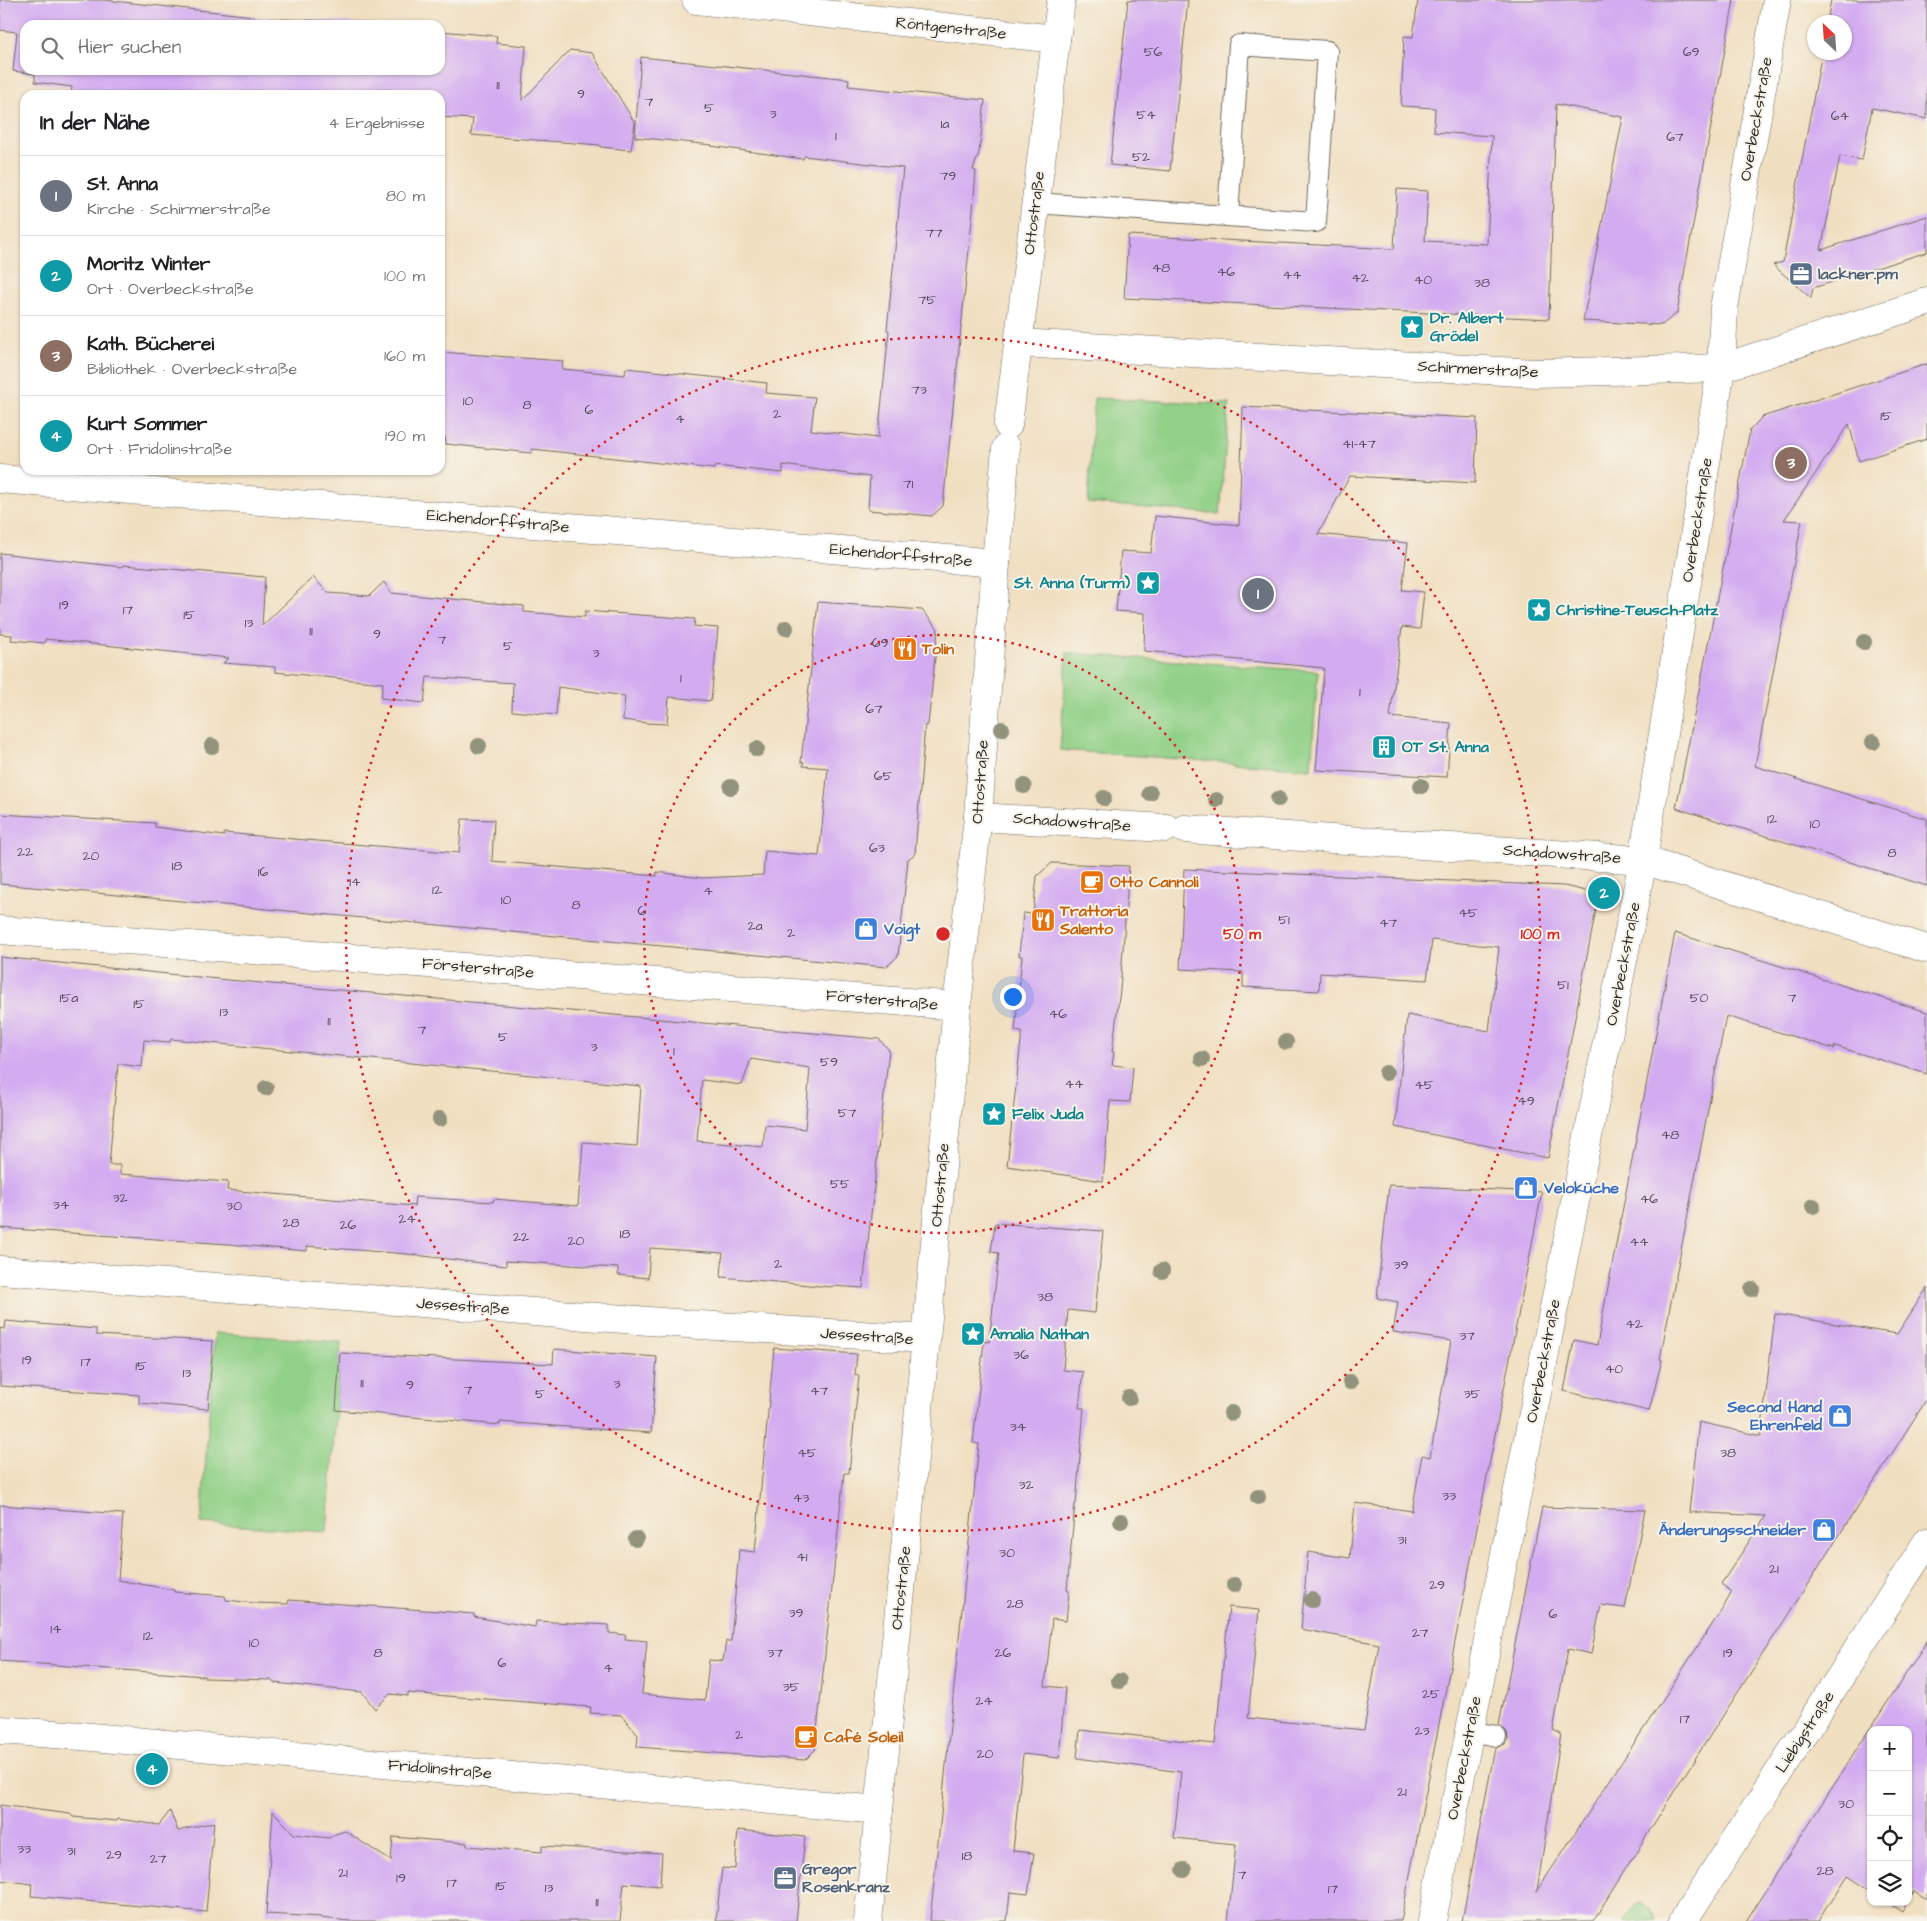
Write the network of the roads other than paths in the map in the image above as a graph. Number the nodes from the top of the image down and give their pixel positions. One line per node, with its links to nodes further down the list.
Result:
1 (696, 0): 4 (street, Röntgenstraße)
2 (1061, 0): 4 (street, Ottostraße)
3 (1777, 0): 9 (street, Overbeckstraße)
4 (1056, 39): 5 (street, Ottostraße)
5 (1035, 203): 6 (lane); 8 (street, Ottostraße)
6 (1228, 216): 6 (lane)
7 (1927, 302): 9 (street, Schirmerstraße)
8 (1019, 343): 9 (street, Schirmerstraße); 11 (street, Ottostraße)
9 (1721, 368): 13 (street, Overbeckstraße)
10 (0, 479): 11 (street, Eichendorffstraße)
11 (996, 563): 12 (street, Ottostraße)
12 (978, 817): 13 (street, Schadowstraße); 16 (street, Ottostraße)
13 (1643, 860): 15 (street, Schadowstraße); 21 (street, Overbeckstraße)
14 (0, 930): 16 (street, Försterstraße)
15 (1927, 949)
16 (956, 1006): 18 (street, Ottostraße)
17 (0, 1270): 18 (street, Jessestraße)
18 (926, 1339): 23 (street, Ottostraße)
19 (1927, 1542): 26 (street, Liebigstraße)
20 (0, 1730): 23 (street, Fridolinstraße)
21 (1470, 1731): 22 (lane); 25 (street, Overbeckstraße)
22 (1496, 1736)
23 (879, 1810): 24 (street, Ottostraße)
24 (868, 1921)
25 (1432, 1921)
26 (1683, 1921)

